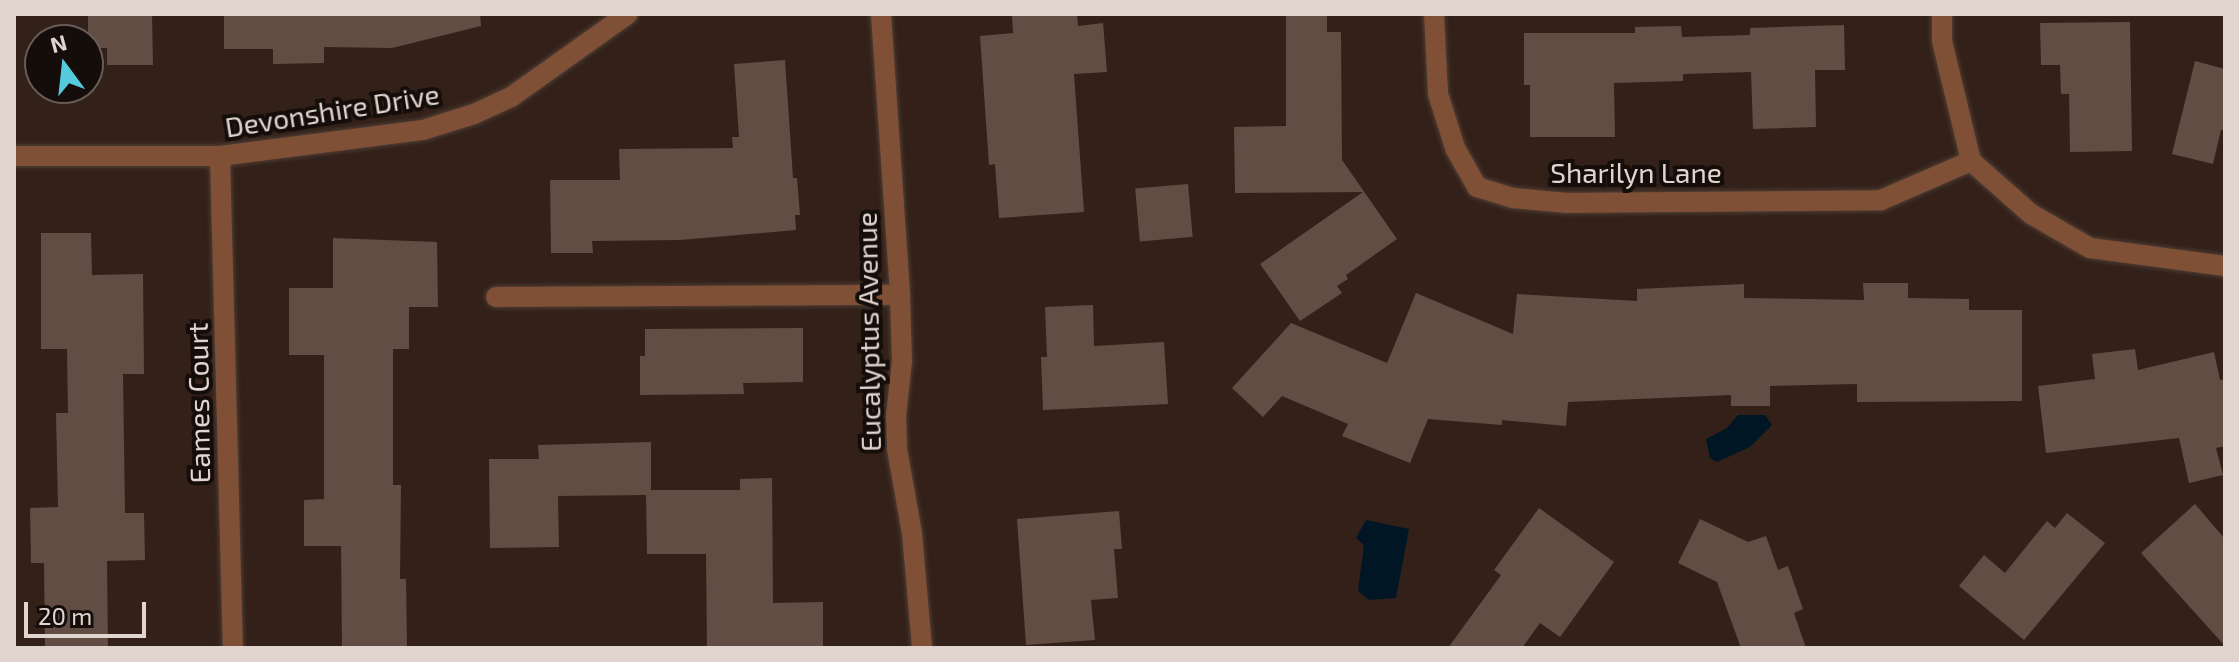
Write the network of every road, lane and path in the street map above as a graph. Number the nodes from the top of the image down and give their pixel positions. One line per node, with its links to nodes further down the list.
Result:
1 (628, 14): 6 (street, Devonshire Drive)
2 (881, 14): 9 (street, Eucalyptus Avenue)
3 (1434, 14): 7 (street, Sharilyn Lane)
4 (1942, 14): 7 (street)
5 (14, 156): 6 (street, Devonshire Drive)
6 (220, 156): 11 (street, Eames Court)
7 (1971, 161): 8 (street)
8 (2225, 266)
9 (900, 295): 10 (street); 12 (street, Eucalyptus Avenue)
10 (496, 297)
11 (233, 648)
12 (922, 648)

